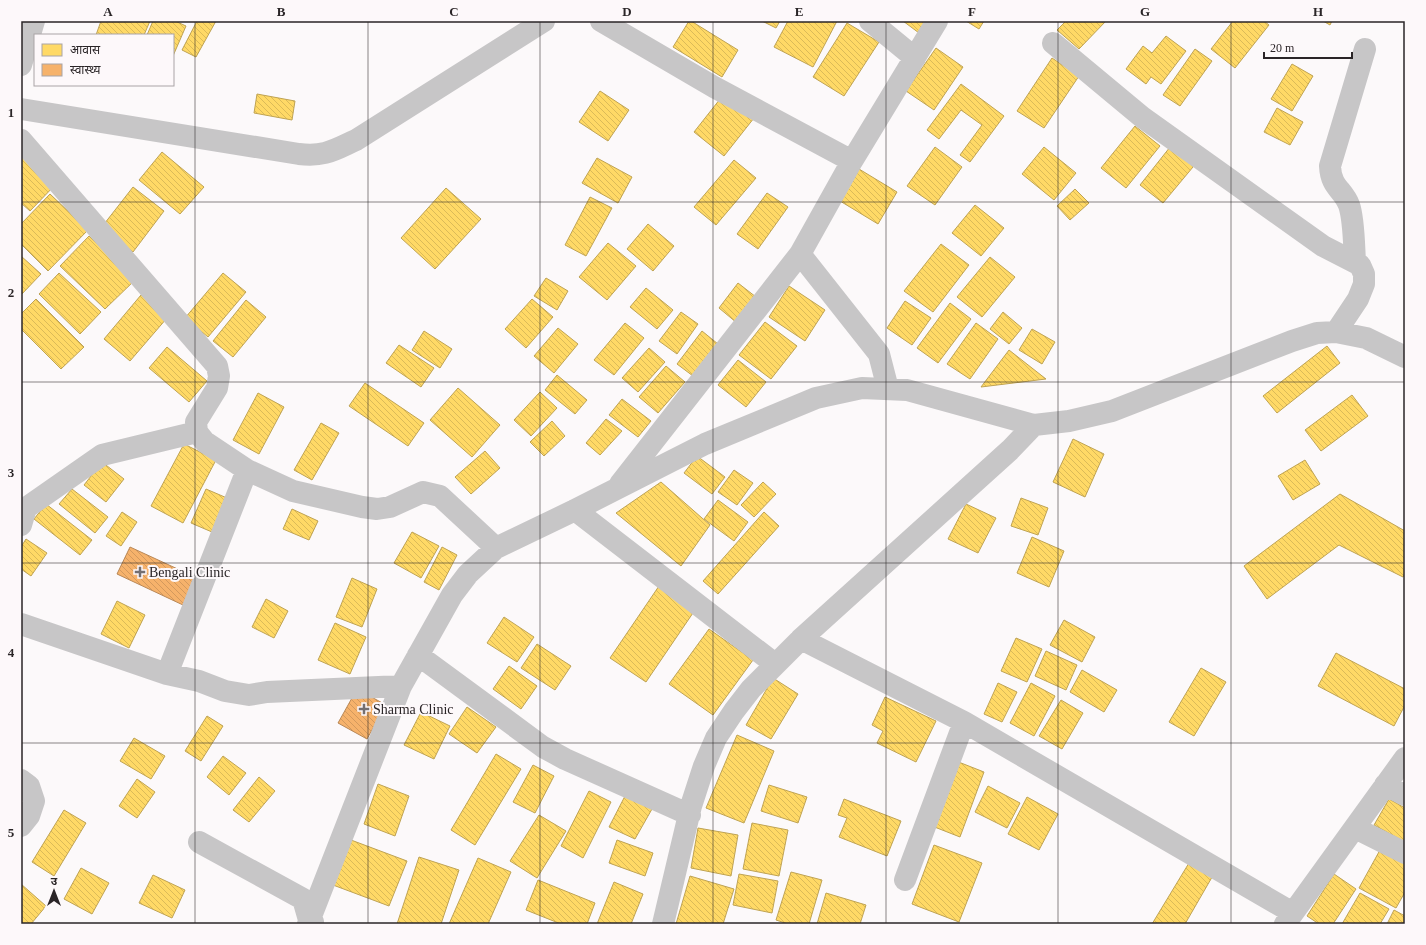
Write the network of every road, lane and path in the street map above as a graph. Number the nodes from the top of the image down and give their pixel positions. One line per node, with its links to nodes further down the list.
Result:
1 (34, 21): 9 (street)
2 (544, 21): 10 (street)
3 (602, 21): 12 (street)
4 (870, 21): 8 (street)
5 (937, 21): 8 (street)
6 (1053, 42): 14 (street)
7 (1365, 49): 14 (street)
8 (915, 58): 12 (street)
9 (21, 65)
10 (21, 109)
11 (21, 140): 19 (street)
12 (852, 161): 13 (street)
13 (800, 254): 17 (street); 21 (street)
14 (1355, 262): 15 (street)
15 (1336, 332): 16 (street); 18 (street)
16 (1405, 357)
17 (888, 389): 18 (street); 21 (street)
18 (1034, 425): 26 (street)
19 (197, 432): 20 (street); 23 (street)
20 (247, 470): 24 (street); 29 (street)
21 (616, 489): 22 (street)
22 (575, 510): 24 (street); 28 (street)
23 (21, 525)
24 (496, 548): 27 (street)
25 (21, 624): 29 (street)
26 (801, 639): 28 (street); 31 (street)
27 (418, 656): 30 (street); 36 (street)
28 (776, 664): 36 (street)
29 (168, 674): 30 (street)
30 (401, 686): 43 (street)
31 (964, 722): 41 (street); 42 (street)
32 (1405, 758): 34 (street)
33 (21, 780): 37 (street)
34 (1385, 785): 35 (street); 38 (street)
35 (1405, 795)
36 (690, 815): 44 (street)
37 (21, 826)
38 (1355, 828): 40 (street); 42 (street)
39 (199, 842): 43 (street)
40 (1405, 853)
41 (905, 880)
42 (1289, 919)
43 (311, 923)
44 (663, 924)

